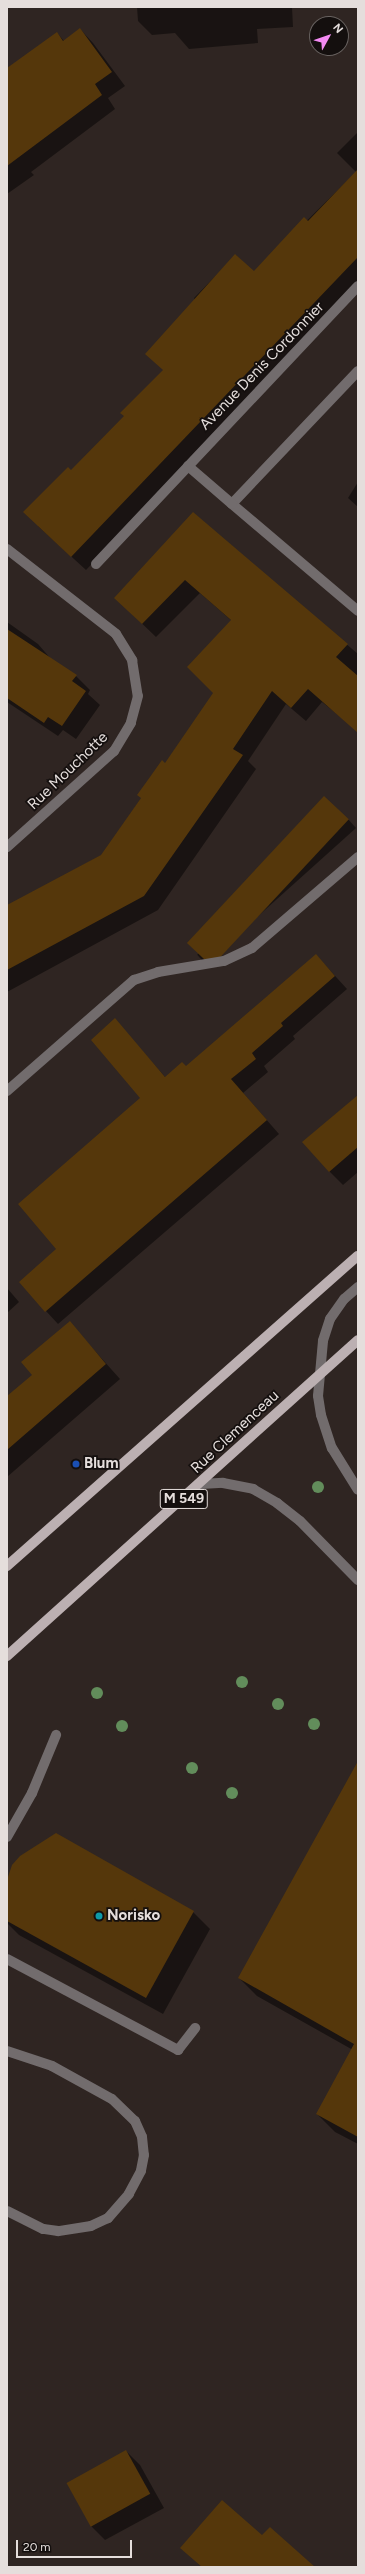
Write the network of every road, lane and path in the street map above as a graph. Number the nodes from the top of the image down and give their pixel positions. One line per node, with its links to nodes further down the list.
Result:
1 (358, 286): 3 (street, Avenue Denis Cordonnier)
2 (358, 371): 4 (street)
3 (188, 466): 4 (street); 6 (street, Avenue Denis Cordonnier)
4 (232, 504): 7 (street)
5 (7, 549): 8 (street, Rue Mouchotte)
6 (96, 564)
7 (358, 611)
8 (7, 847)
9 (358, 857): 10 (street)
10 (7, 1091)
11 (358, 1256): 17 (main road)
12 (358, 1287): 14 (street)
13 (358, 1340): 14 (main road, Rue Clemenceau / M 549)
14 (319, 1375): 15 (main road, Rue Clemenceau / M 549); 16 (street)
15 (201, 1484): 18 (street); 19 (main road, Rue Clemenceau / M 549)
16 (358, 1490)
17 (7, 1566)
18 (358, 1580)
19 (7, 1656)
20 (56, 1735): 21 (street)
21 (7, 1837)
22 (7, 1959): 23 (street)
23 (195, 2028)
24 (7, 2051): 25 (street)
25 (7, 2211)

